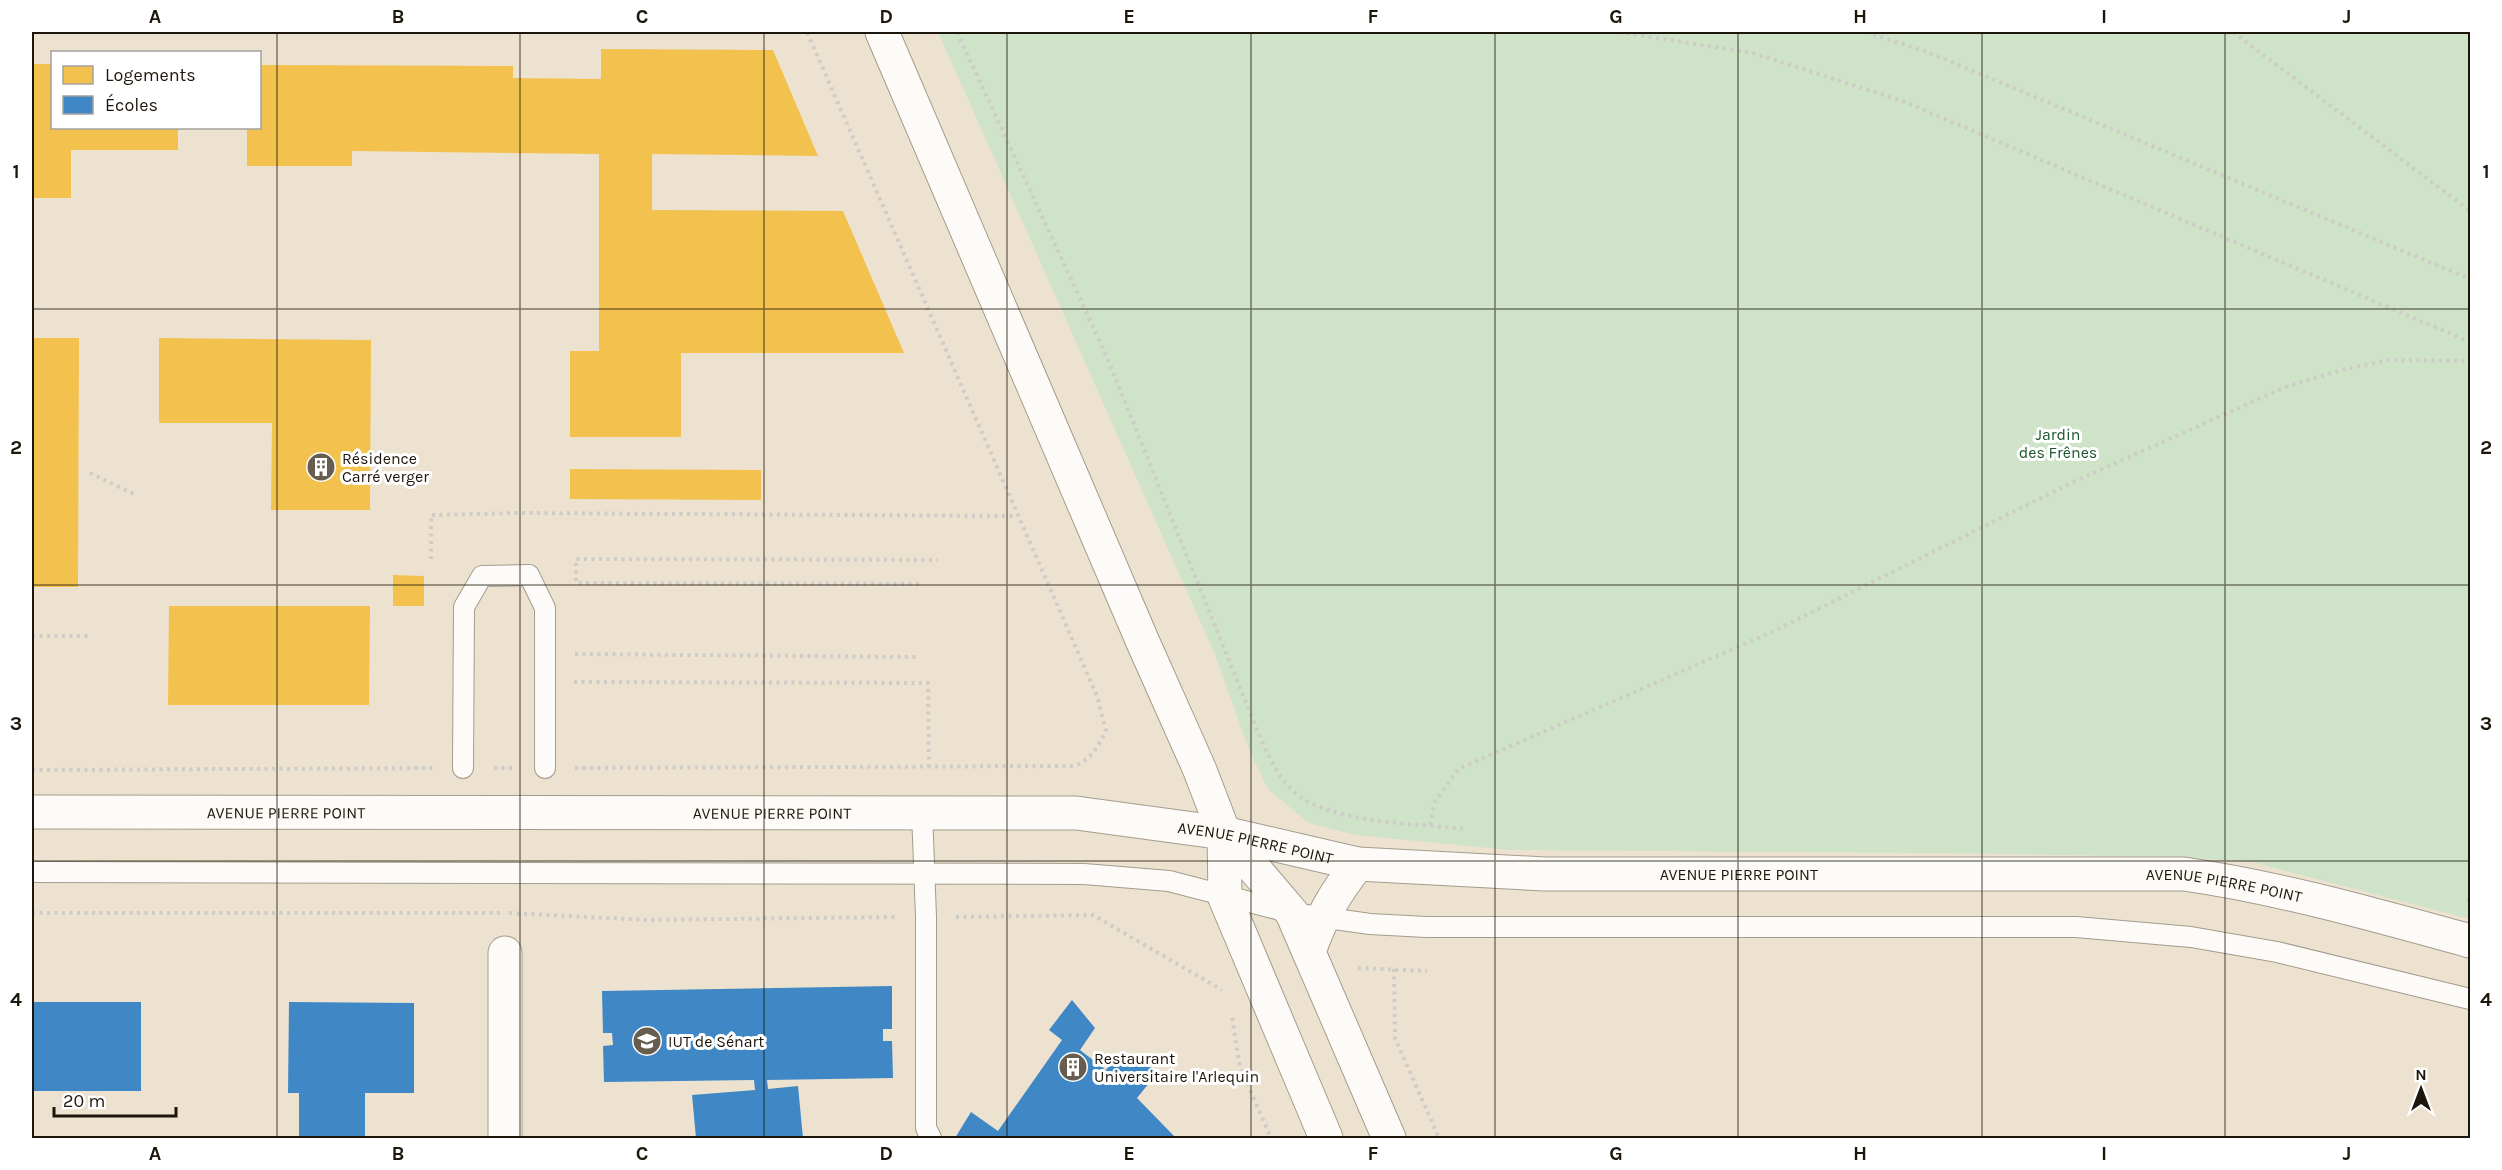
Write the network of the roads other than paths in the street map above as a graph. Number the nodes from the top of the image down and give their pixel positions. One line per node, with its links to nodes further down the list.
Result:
1 (882, 32): 6 (street)
2 (463, 768): 3 (lane)
3 (545, 768)
4 (32, 812): 5 (street, AVENUE PIERRE POINT)
5 (922, 812): 6 (street, AVENUE PIERRE POINT); 9 (lane)
6 (1224, 832): 7 (street, AVENUE PIERRE POINT); 10 (street); 11 (street)
7 (1358, 864): 11 (street); 12 (street, AVENUE PIERRE POINT)
8 (32, 872): 9 (lane)
9 (925, 873): 10 (lane); 16 (lane)
10 (1225, 898): 11 (lane); 17 (street)
11 (1307, 915): 14 (lane); 18 (street)
12 (2470, 941)
13 (505, 953): 15 (street)
14 (2470, 999)
15 (505, 1138)
16 (931, 1138)
17 (1326, 1138)
18 (1389, 1138)

